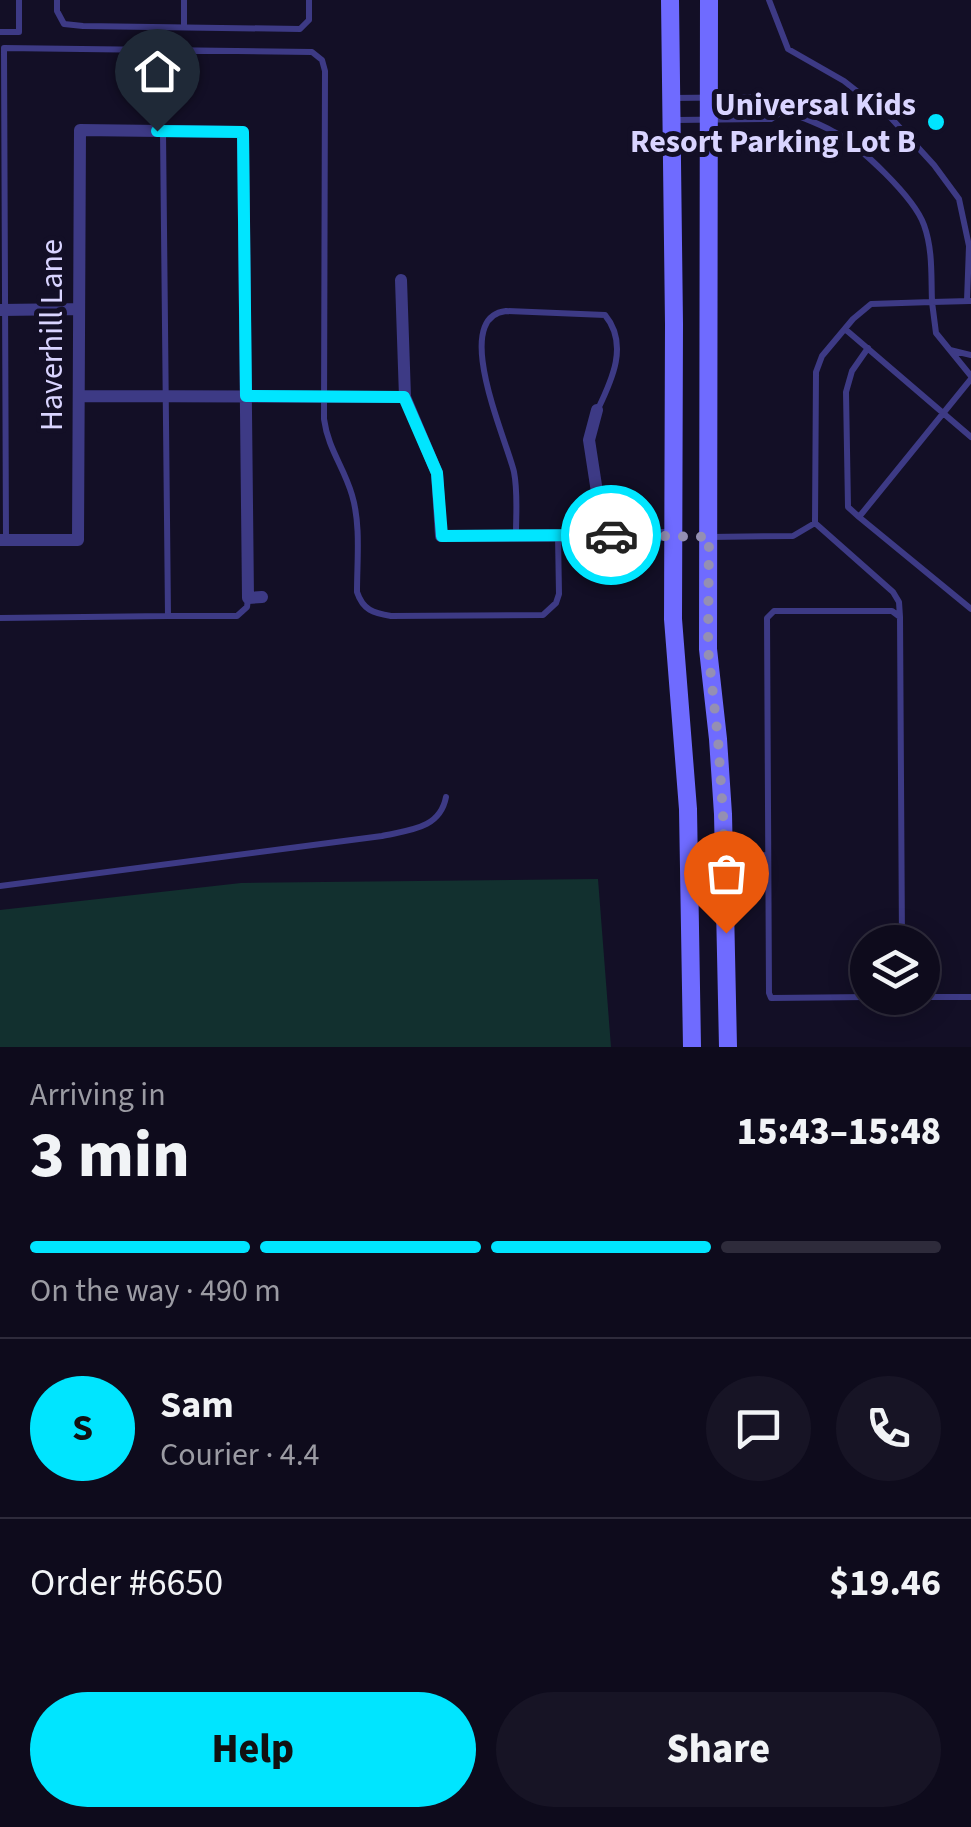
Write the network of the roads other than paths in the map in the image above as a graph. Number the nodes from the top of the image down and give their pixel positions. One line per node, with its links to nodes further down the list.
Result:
1 (19, 0): 9 (lane)
2 (57, 0): 8 (lane)
3 (184, 0): 8 (lane)
4 (310, 0): 8 (lane)
5 (670, 0): 12 (main road)
6 (709, 0): 13 (main road)
7 (769, 0): 19 (lane)
8 (184, 28)
9 (0, 32)
10 (2, 48): 11 (lane); 22 (lane)
11 (157, 50): 17 (lane); 31 (lane)
12 (671, 98): 13 (lane); 16 (main road)
13 (709, 98): 14 (lane); 15 (main road)
14 (784, 110): 15 (lane); 20 (lane)
15 (710, 119): 16 (lane); 42 (main road)
16 (671, 120): 40 (main road)
17 (160, 131): 21 (street, Haverhill Lane); 29 (lane); 30 (street)
18 (401, 280): 32 (street)
19 (969, 301): 20 (lane)
20 (932, 302): 23 (lane); 25 (lane)
21 (79, 309): 22 (street); 28 (street, Haverhill Lane)
22 (3, 310): 43 (lane)
23 (845, 329): 24 (lane); 37 (lane)
24 (868, 348): 34 (lane); 36 (lane)
25 (948, 350): 26 (lane); 27 (lane)
26 (971, 355)
27 (971, 377): 34 (lane)
28 (79, 396): 29 (street); 43 (street, Haverhill Lane)
29 (166, 396): 30 (street); 46 (lane)
30 (246, 396): 31 (street); 44 (street)
31 (324, 397): 32 (street); 38 (lane)
32 (404, 397): 41 (street)
33 (597, 410): 39 (street); 41 (lane)
34 (944, 413): 35 (lane); 36 (lane)
35 (971, 436)
36 (859, 517): 45 (lane)
37 (814, 523): 42 (lane); 48 (lane)
38 (558, 535): 39 (street); 41 (street)
39 (600, 535): 40 (street)
40 (674, 535): 42 (main road); 57 (main road)
41 (516, 536)
42 (709, 537): 51 (main road)
43 (3, 540)
44 (255, 598): 46 (lane)
45 (971, 609)
46 (168, 616): 47 (lane)
47 (0, 618)
48 (900, 618): 50 (lane); 53 (lane)
49 (446, 797): 52 (lane)
50 (768, 855): 51 (lane); 54 (lane)
51 (724, 856): 58 (main road)
52 (0, 886)
53 (902, 925)
54 (850, 997)
55 (940, 997): 56 (lane)
56 (971, 997)
57 (692, 1047)
58 (728, 1047)

